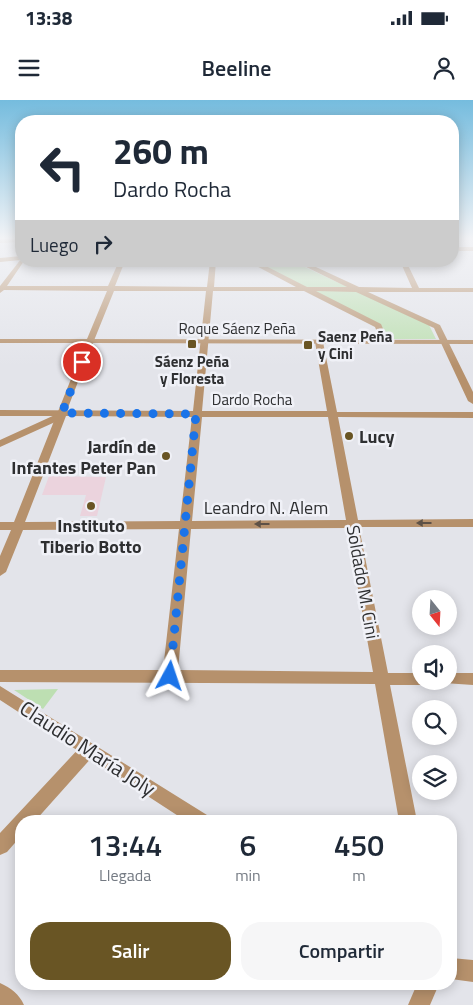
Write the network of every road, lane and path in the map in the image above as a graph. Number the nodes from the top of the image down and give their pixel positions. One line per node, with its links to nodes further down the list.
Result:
1 (114, 281): 7 (street)
2 (211, 281): 8 (street)
3 (289, 281): 9 (street)
4 (341, 281): 10 (street)
5 (413, 281): 11 (street)
6 (1, 289): 7 (street)
7 (111, 289): 8 (street); 14 (street)
8 (210, 289): 9 (street); 15 (street)
9 (304, 289): 10 (street); 17 (street)
10 (358, 289): 11 (street); 18 (street)
11 (417, 290): 12 (street)
12 (473, 290)
13 (0, 341): 14 (street, Roque Sáenz Peña)
14 (90, 341): 15 (street, Roque Sáenz Peña); 22 (street)
15 (204, 341): 16 (street, Roque Sáenz Peña); 23 (street)
16 (319, 342): 17 (street, Roque Sáenz Peña); 24 (street, Soldado M. Cini)
17 (384, 342): 18 (street, Roque Sáenz Peña)
18 (444, 342): 19 (street, Roque Sáenz Peña); 20 (street)
19 (473, 342)
20 (473, 401)
21 (0, 413): 22 (street, Dardo Rocha)
22 (61, 414): 23 (street, Dardo Rocha); 26 (street); 31 (street)
23 (196, 414): 24 (street, Dardo Rocha); 29 (street)
24 (332, 414): 25 (street, Dardo Rocha); 28 (street, Soldado M. Cini)
25 (473, 415)
26 (0, 444)
27 (473, 523): 28 (street, Leandro N. Alem, one-way to 28)
28 (352, 524): 29 (street, Leandro N. Alem, one-way to 29); 35 (street, Soldado M. Cini)
29 (184, 525): 31 (street, Leandro N. Alem); 34 (street)
30 (0, 526): 31 (street, Leandro N. Alem)
31 (18, 526): 32 (street)
32 (0, 572)
33 (0, 676): 34 (street)
34 (170, 676): 35 (street)
35 (381, 679): 36 (street); 43 (street, Soldado M. Cini)
36 (412, 679)
37 (457, 679): 38 (street)
38 (473, 679)
39 (0, 692): 40 (street, Claudio María Joly)
40 (88, 750): 41 (street); 42 (street, Claudio María Joly)
41 (28, 815)
42 (191, 815)
43 (407, 815)
44 (15, 830): 45 (street)
45 (0, 846)
46 (457, 969): 47 (street)
47 (473, 971)
48 (425, 990): 51 (street)
49 (0, 994): 50 (street)
50 (13, 1005)
51 (419, 1005)

